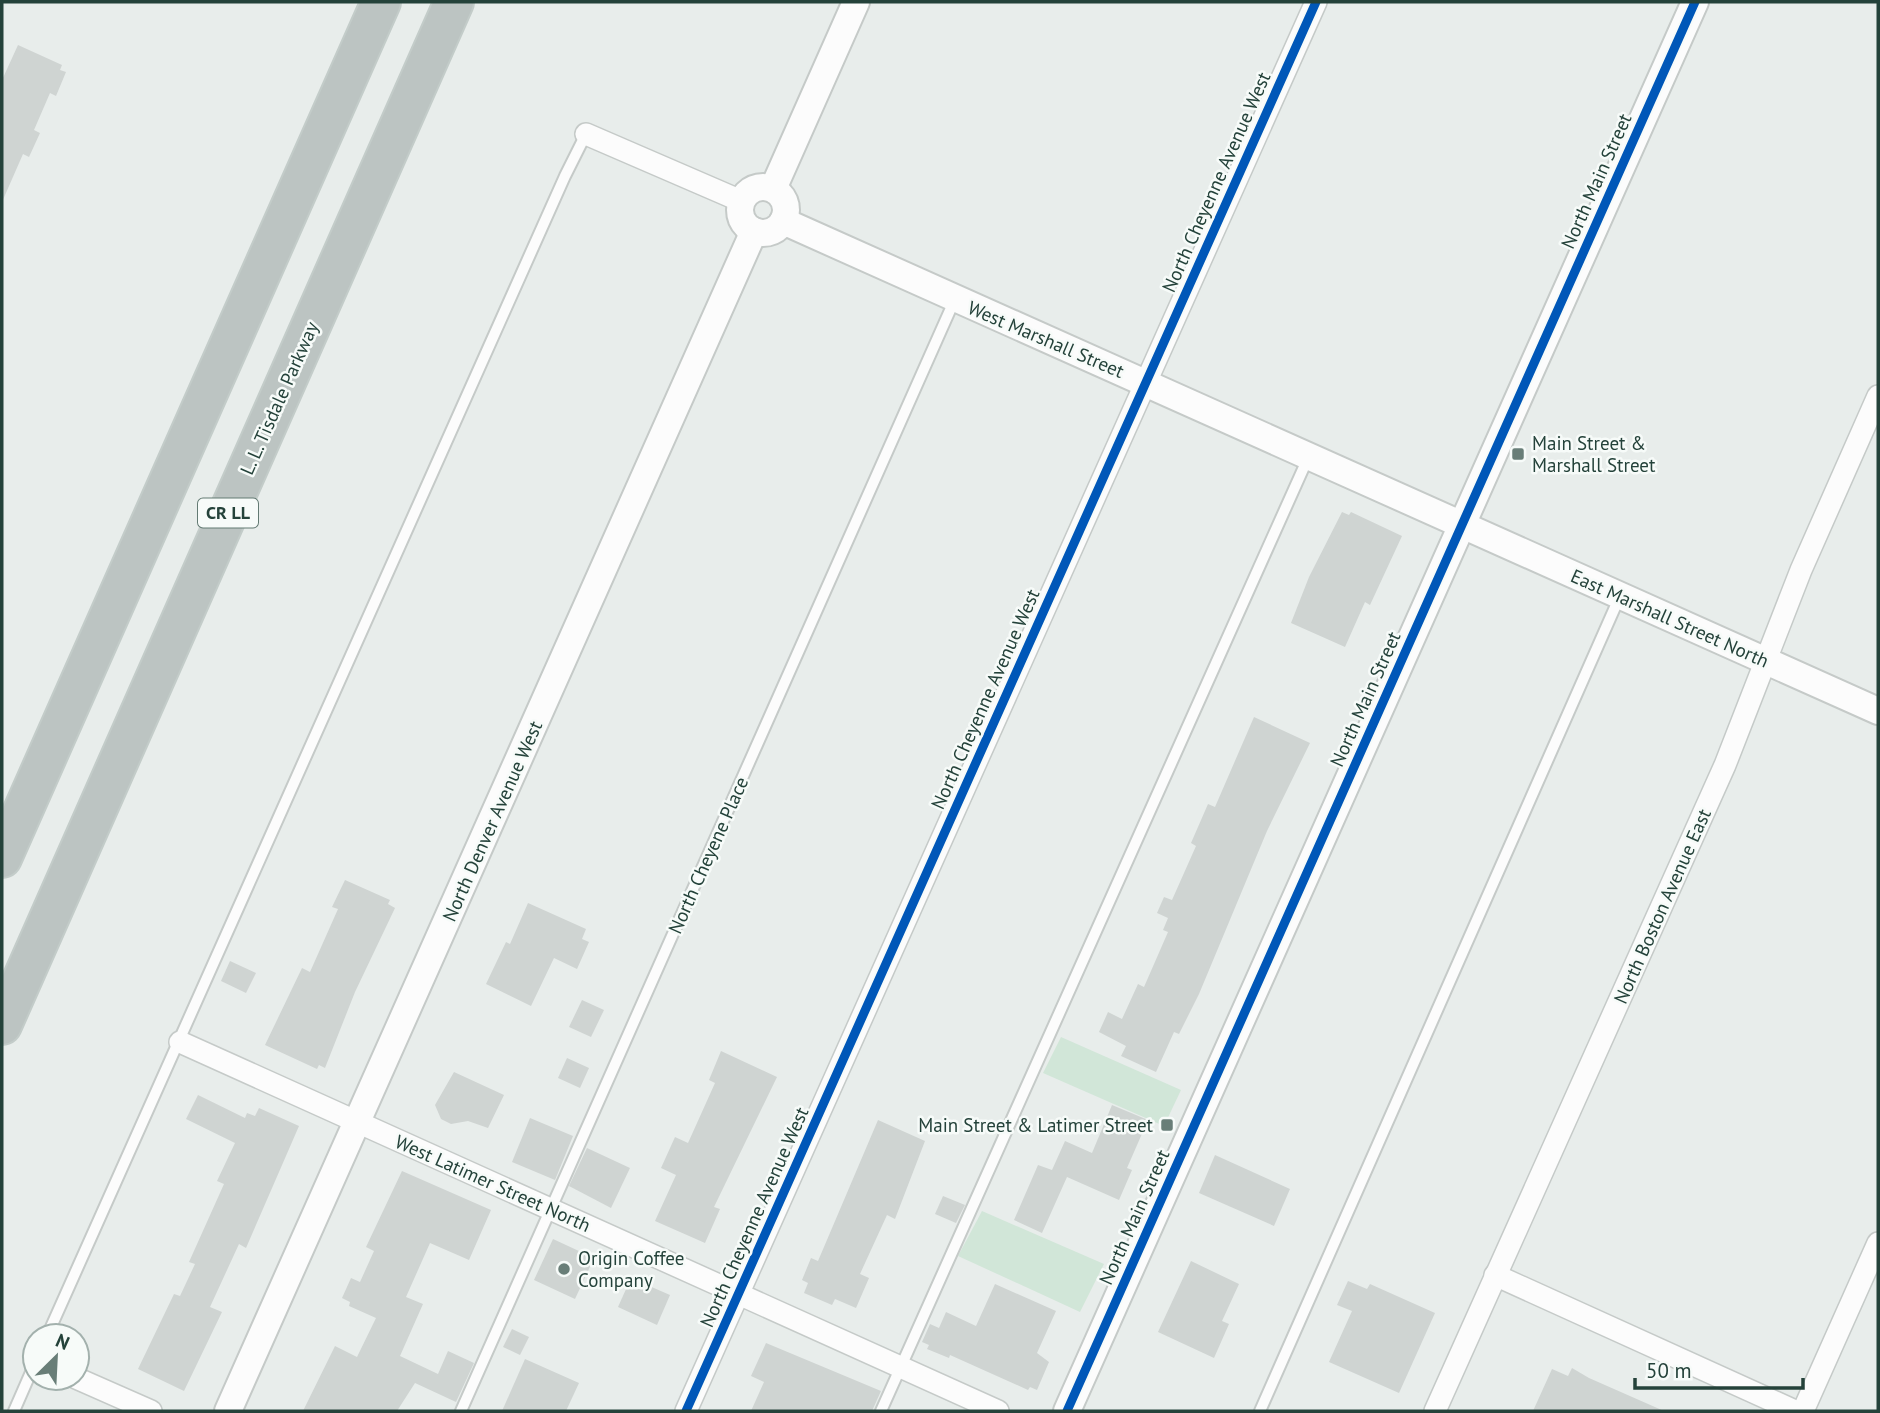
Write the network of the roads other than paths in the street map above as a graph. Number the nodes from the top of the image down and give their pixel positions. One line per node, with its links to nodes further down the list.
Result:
1 (381, 2): 19 (highway)
2 (454, 2): 20 (highway, L. L. Tisdale Parkway / CR LL)
3 (856, 2): 7 (street)
4 (1316, 2): 12 (street, North Cheyenne Avenue West)
5 (1695, 2): 15 (street, North Main Street)
6 (586, 134): 8 (street); 21 (lane)
7 (773, 189): 8 (street); 9 (street)
8 (741, 201): 10 (street)
9 (783, 221): 10 (street); 11 (street, West Marshall Street)
10 (754, 231): 22 (street, North Denver Avenue West)
11 (955, 299): 12 (street, West Marshall Street); 23 (lane, North Cheyene Place)
12 (1146, 382): 14 (street, West Marshall Street); 26 (street, North Cheyenne Avenue West)
13 (1878, 396): 17 (street, North Boston Avenue East)
14 (1309, 455): 15 (street, West Marshall Street); 28 (lane)
15 (1463, 524): 16 (street, East Marshall Street North); 38 (street, North Main Street)
16 (1620, 596): 17 (street, East Marshall Street North); 39 (lane)
17 (1766, 661): 18 (street, East Marshall Street North); 25 (street, North Boston Avenue East)
18 (1878, 711)
19 (2, 858)
20 (2, 1025)
21 (180, 1042): 22 (street, West Latimer Street North); 27 (lane)
22 (358, 1123): 23 (street, West Latimer Street North); 33 (street, North Denver Avenue West)
23 (551, 1209): 26 (street, West Latimer Street North); 34 (lane, North Cheyene Place)
24 (1878, 1242): 42 (street)
25 (1495, 1275): 40 (street, North Boston Avenue East); 41 (street)
26 (739, 1294): 28 (street, West Latimer Street North); 35 (street, North Cheyenne Avenue West)
27 (53, 1322)
28 (902, 1368): 36 (lane); 37 (street, West Latimer Street North)
29 (91, 1385): 32 (street)
30 (22, 1392): 31 (lane)
31 (14, 1411)
32 (151, 1411)
33 (228, 1411)
34 (461, 1411)
35 (686, 1411)
36 (881, 1411)
37 (998, 1411)
38 (1067, 1411)
39 (1260, 1411)
40 (1435, 1411)
41 (1796, 1411)
42 (1803, 1411)

